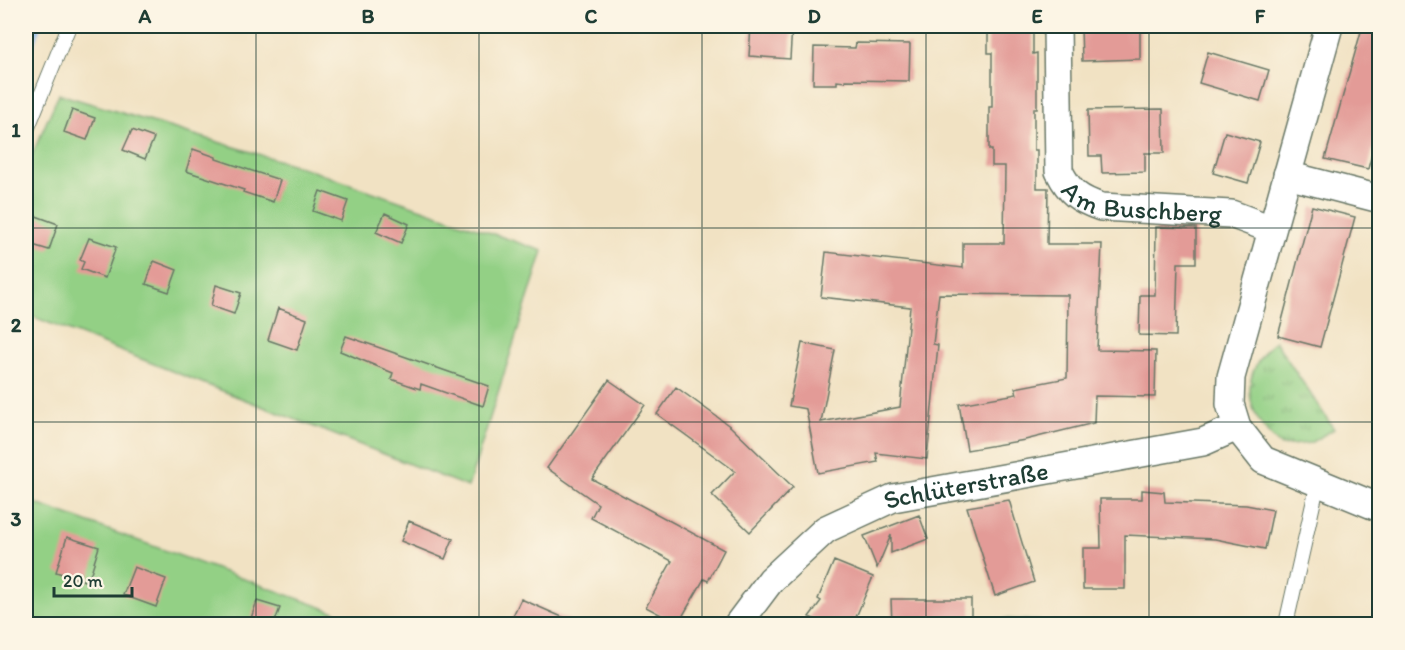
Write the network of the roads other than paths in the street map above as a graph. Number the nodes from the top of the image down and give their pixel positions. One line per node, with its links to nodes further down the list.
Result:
1 (69, 26): 4 (lane)
2 (1057, 26): 7 (street, Am Buschberg)
3 (1329, 26): 5 (street)
4 (26, 132)
5 (1287, 176): 6 (street); 7 (street)
6 (1380, 199)
7 (1271, 229): 8 (street)
8 (1237, 427): 9 (street); 11 (street, Schlüterstraße)
9 (1318, 482): 10 (street); 12 (lane)
10 (1380, 508)
11 (738, 624)
12 (1286, 624)

